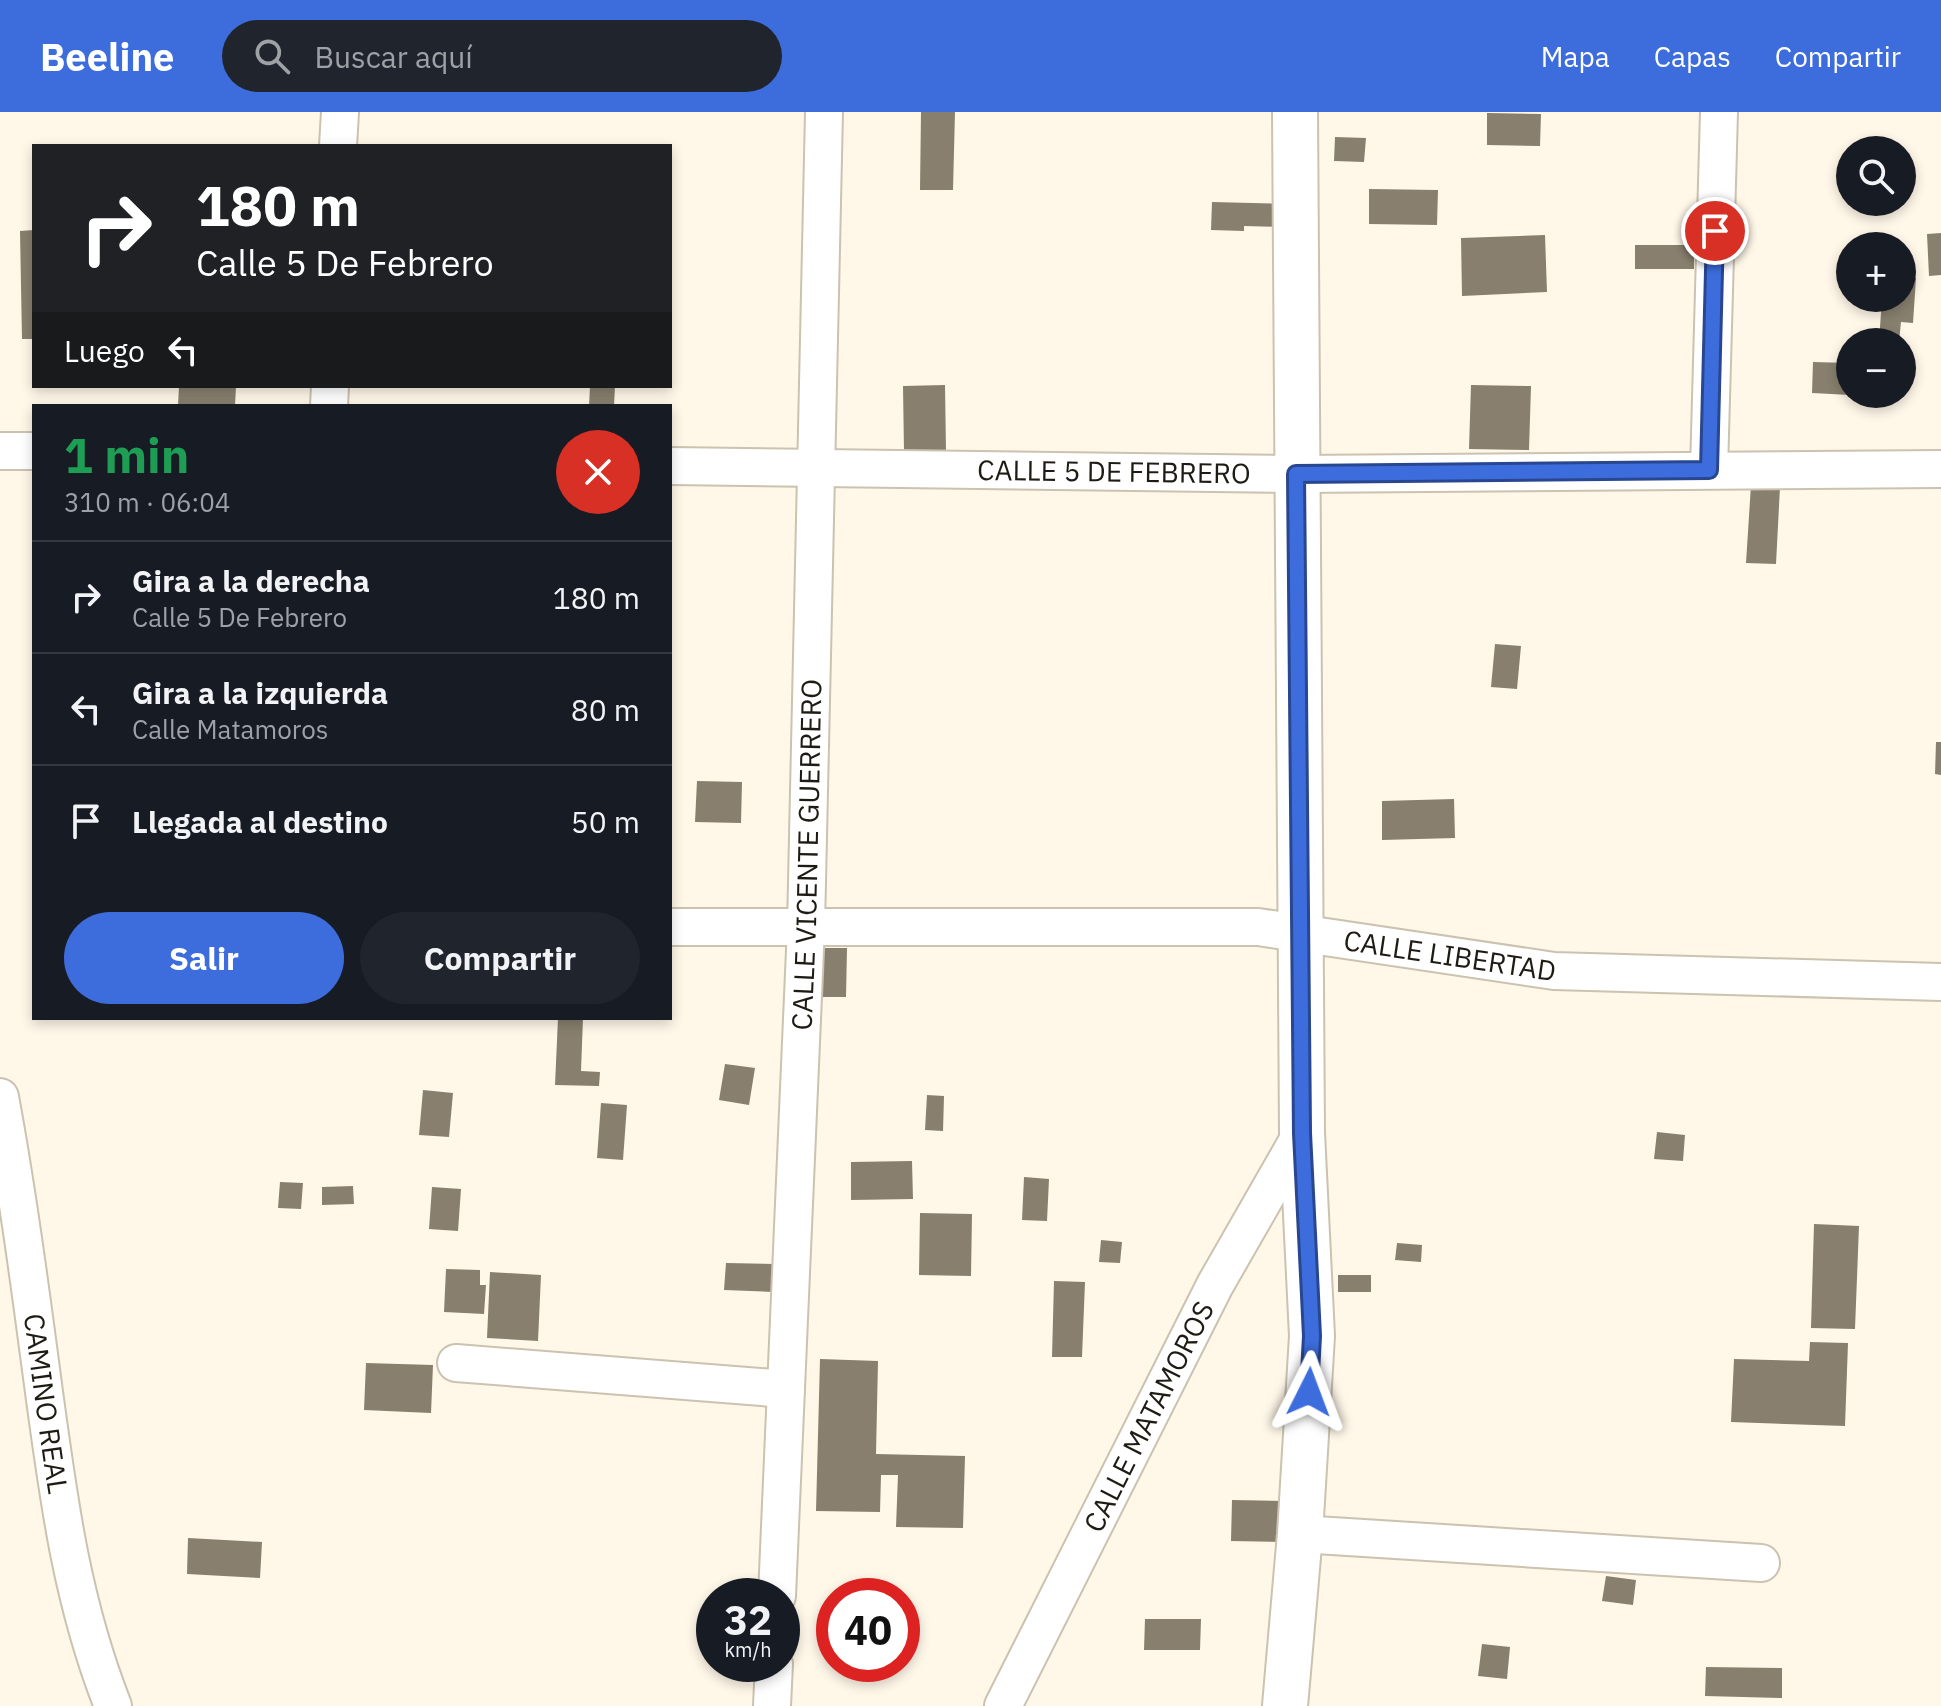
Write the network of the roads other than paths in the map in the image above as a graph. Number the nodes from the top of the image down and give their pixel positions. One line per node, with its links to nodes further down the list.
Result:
1 (340, 112): 5 (street)
2 (824, 112): 10 (street, CALLE VICENTE GUERRERO)
3 (1295, 112): 12 (street)
4 (1719, 112): 11 (street)
5 (338, 144)
6 (0, 451): 7 (street)
7 (32, 451)
8 (672, 466): 10 (street, CALLE 5 DE FEBRERO)
9 (1941, 469): 11 (street, CALLE 5 DE FEBRERO)
10 (813, 470): 12 (street, CALLE 5 DE FEBRERO); 14 (street, CALLE VICENTE GUERRERO)
11 (1709, 470): 12 (street, CALLE 5 DE FEBRERO)
12 (1296, 474): 15 (street)
13 (672, 927): 14 (street, CALLE LIBERTAD)
14 (806, 927): 15 (street, CALLE LIBERTAD); 20 (street, CALLE VICENTE GUERRERO)
15 (1301, 934): 16 (street, CALLE LIBERTAD); 18 (street)
16 (1941, 982)
17 (0, 1097): 25 (street, CAMINO REAL)
18 (1302, 1133): 21 (street); 27 (street, CALLE MATAMOROS)
19 (456, 1363): 20 (street)
20 (786, 1389): 23 (street, CALLE VICENTE GUERRERO)
21 (1300, 1534): 22 (street); 28 (street)
22 (1761, 1563)
23 (778, 1578)
24 (773, 1682): 26 (street)
25 (113, 1706)
26 (772, 1706)
27 (1003, 1706)
28 (1285, 1706)

